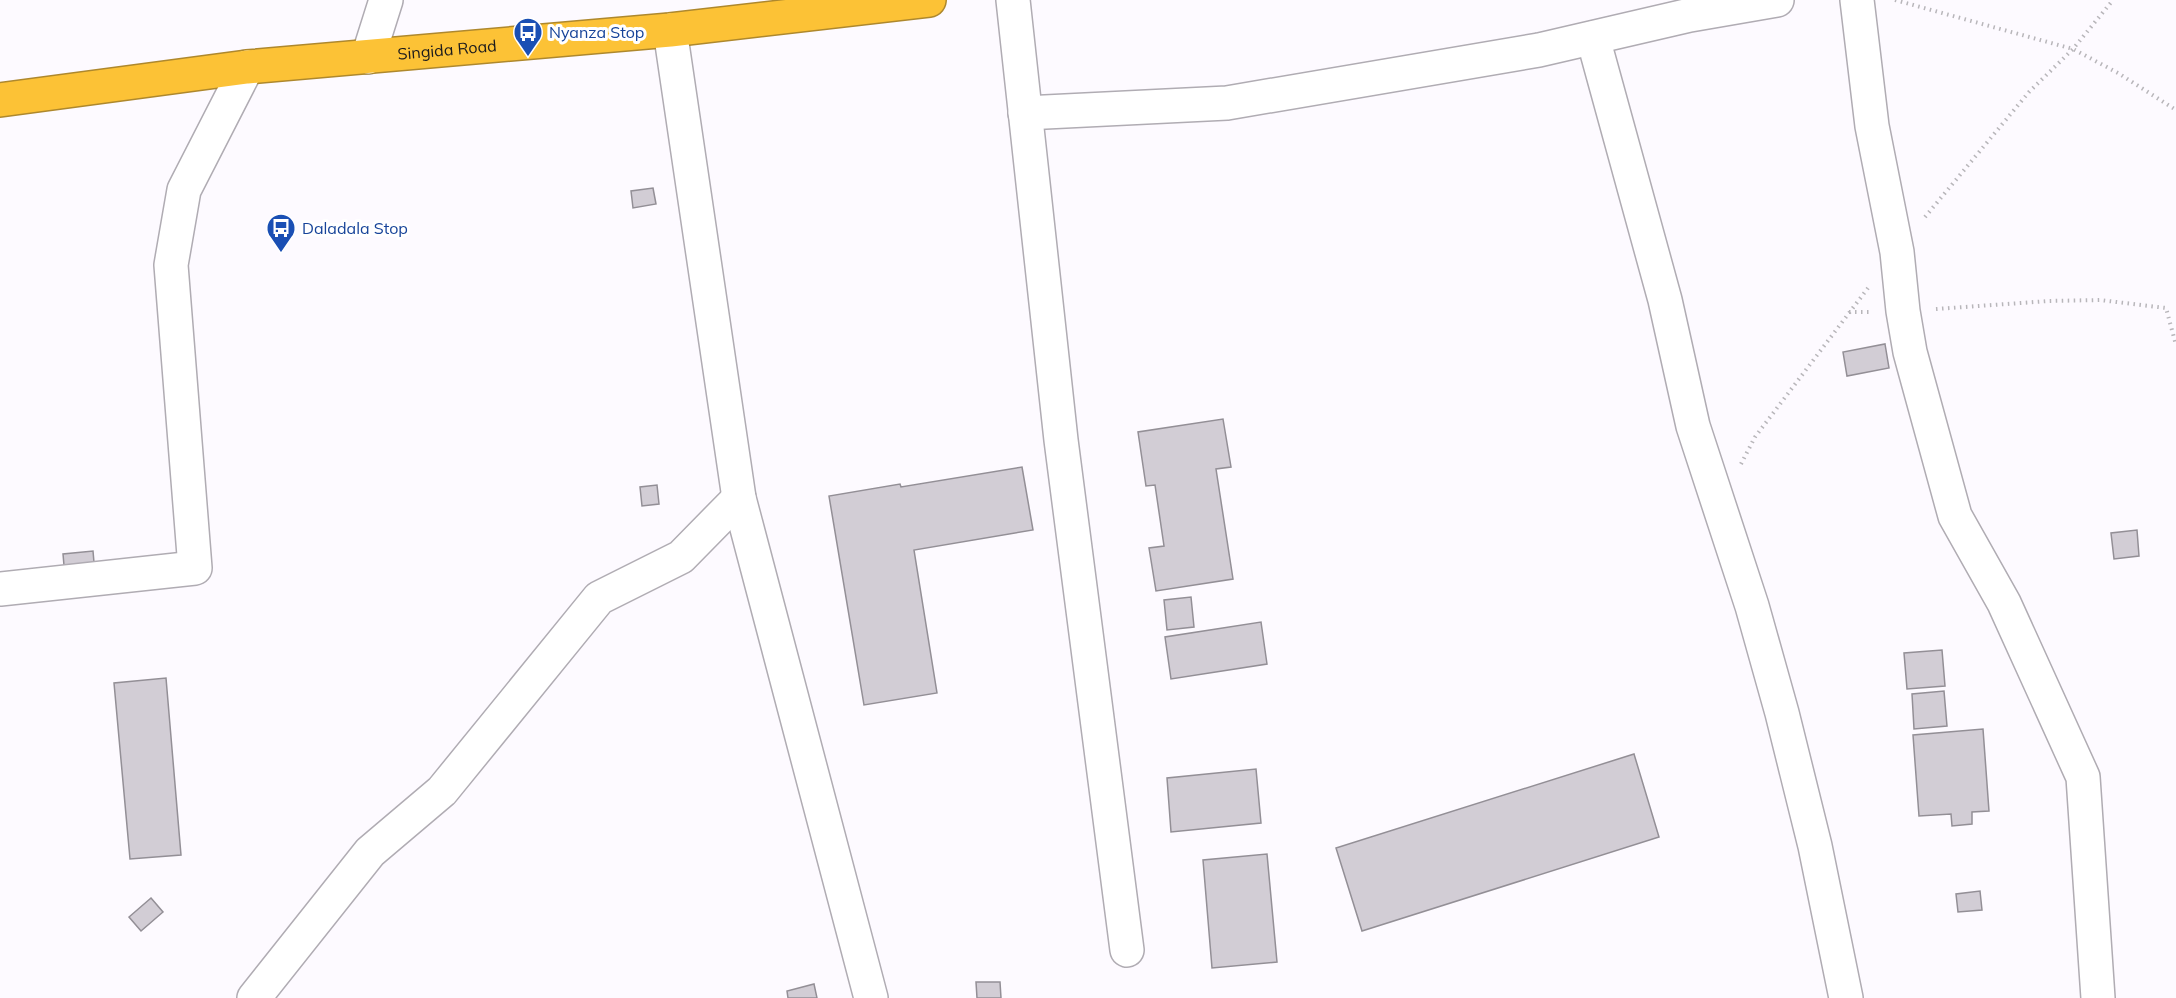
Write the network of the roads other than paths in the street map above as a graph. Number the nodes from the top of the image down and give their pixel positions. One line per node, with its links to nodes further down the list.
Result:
1 (386, 0): 9 (street)
2 (929, 0): 6 (highway, Singida Road)
3 (1013, 0): 12 (street)
4 (1777, 0): 8 (street)
5 (1857, 0): 19 (street)
6 (798, 8): 7 (highway, Singida Road)
7 (670, 30): 9 (highway, Singida Road); 13 (street)
8 (1593, 38): 12 (street); 18 (street)
9 (368, 57): 10 (highway, Singida Road)
10 (247, 67): 11 (highway, Singida Road); 14 (street)
11 (0, 100)
12 (1025, 113): 15 (street)
13 (738, 498): 16 (street); 17 (street)
14 (0, 589)
15 (1127, 950)
16 (261, 994)
17 (871, 998)
18 (1846, 998)
19 (2098, 998)

